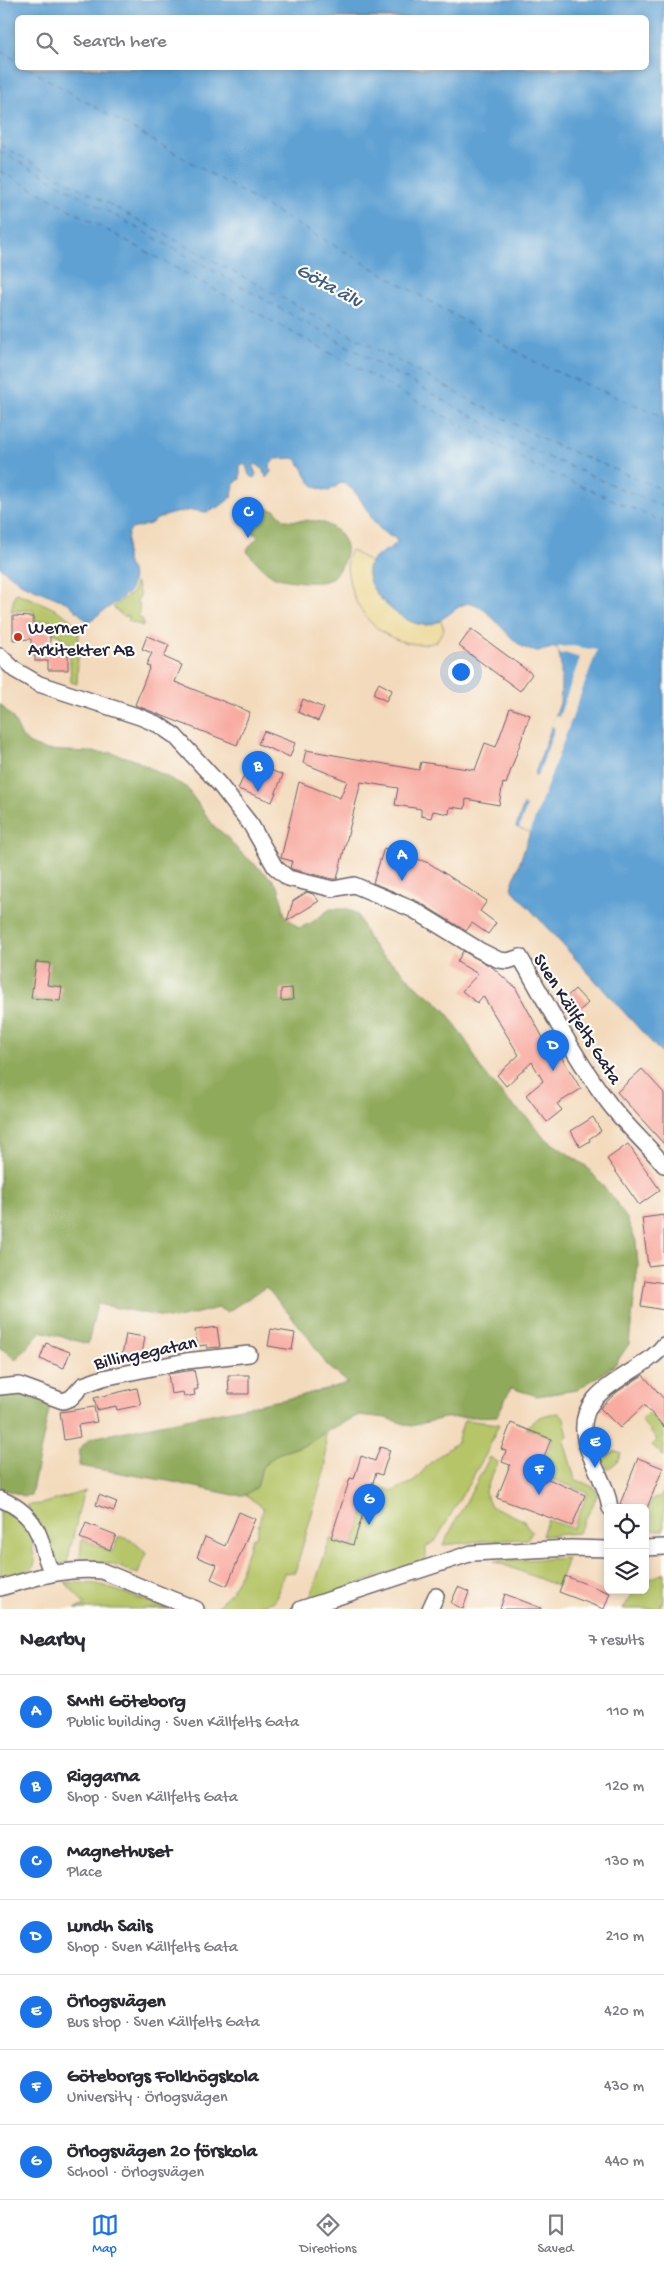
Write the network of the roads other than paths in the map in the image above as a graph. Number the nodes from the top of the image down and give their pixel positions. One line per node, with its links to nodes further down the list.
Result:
1 (0, 656): 2 (street, Sven Källfelts Gata)
2 (664, 1165)
3 (664, 1345): 7 (street)
4 (248, 1354): 5 (street, Billingegatan)
5 (0, 1387)
6 (0, 1499): 11 (street)
7 (610, 1504)
8 (664, 1547): 9 (street)
9 (649, 1548)
10 (604, 1549): 14 (street)
11 (53, 1573): 12 (street); 13 (street)
12 (0, 1588)
13 (196, 1609)
14 (301, 1609)

